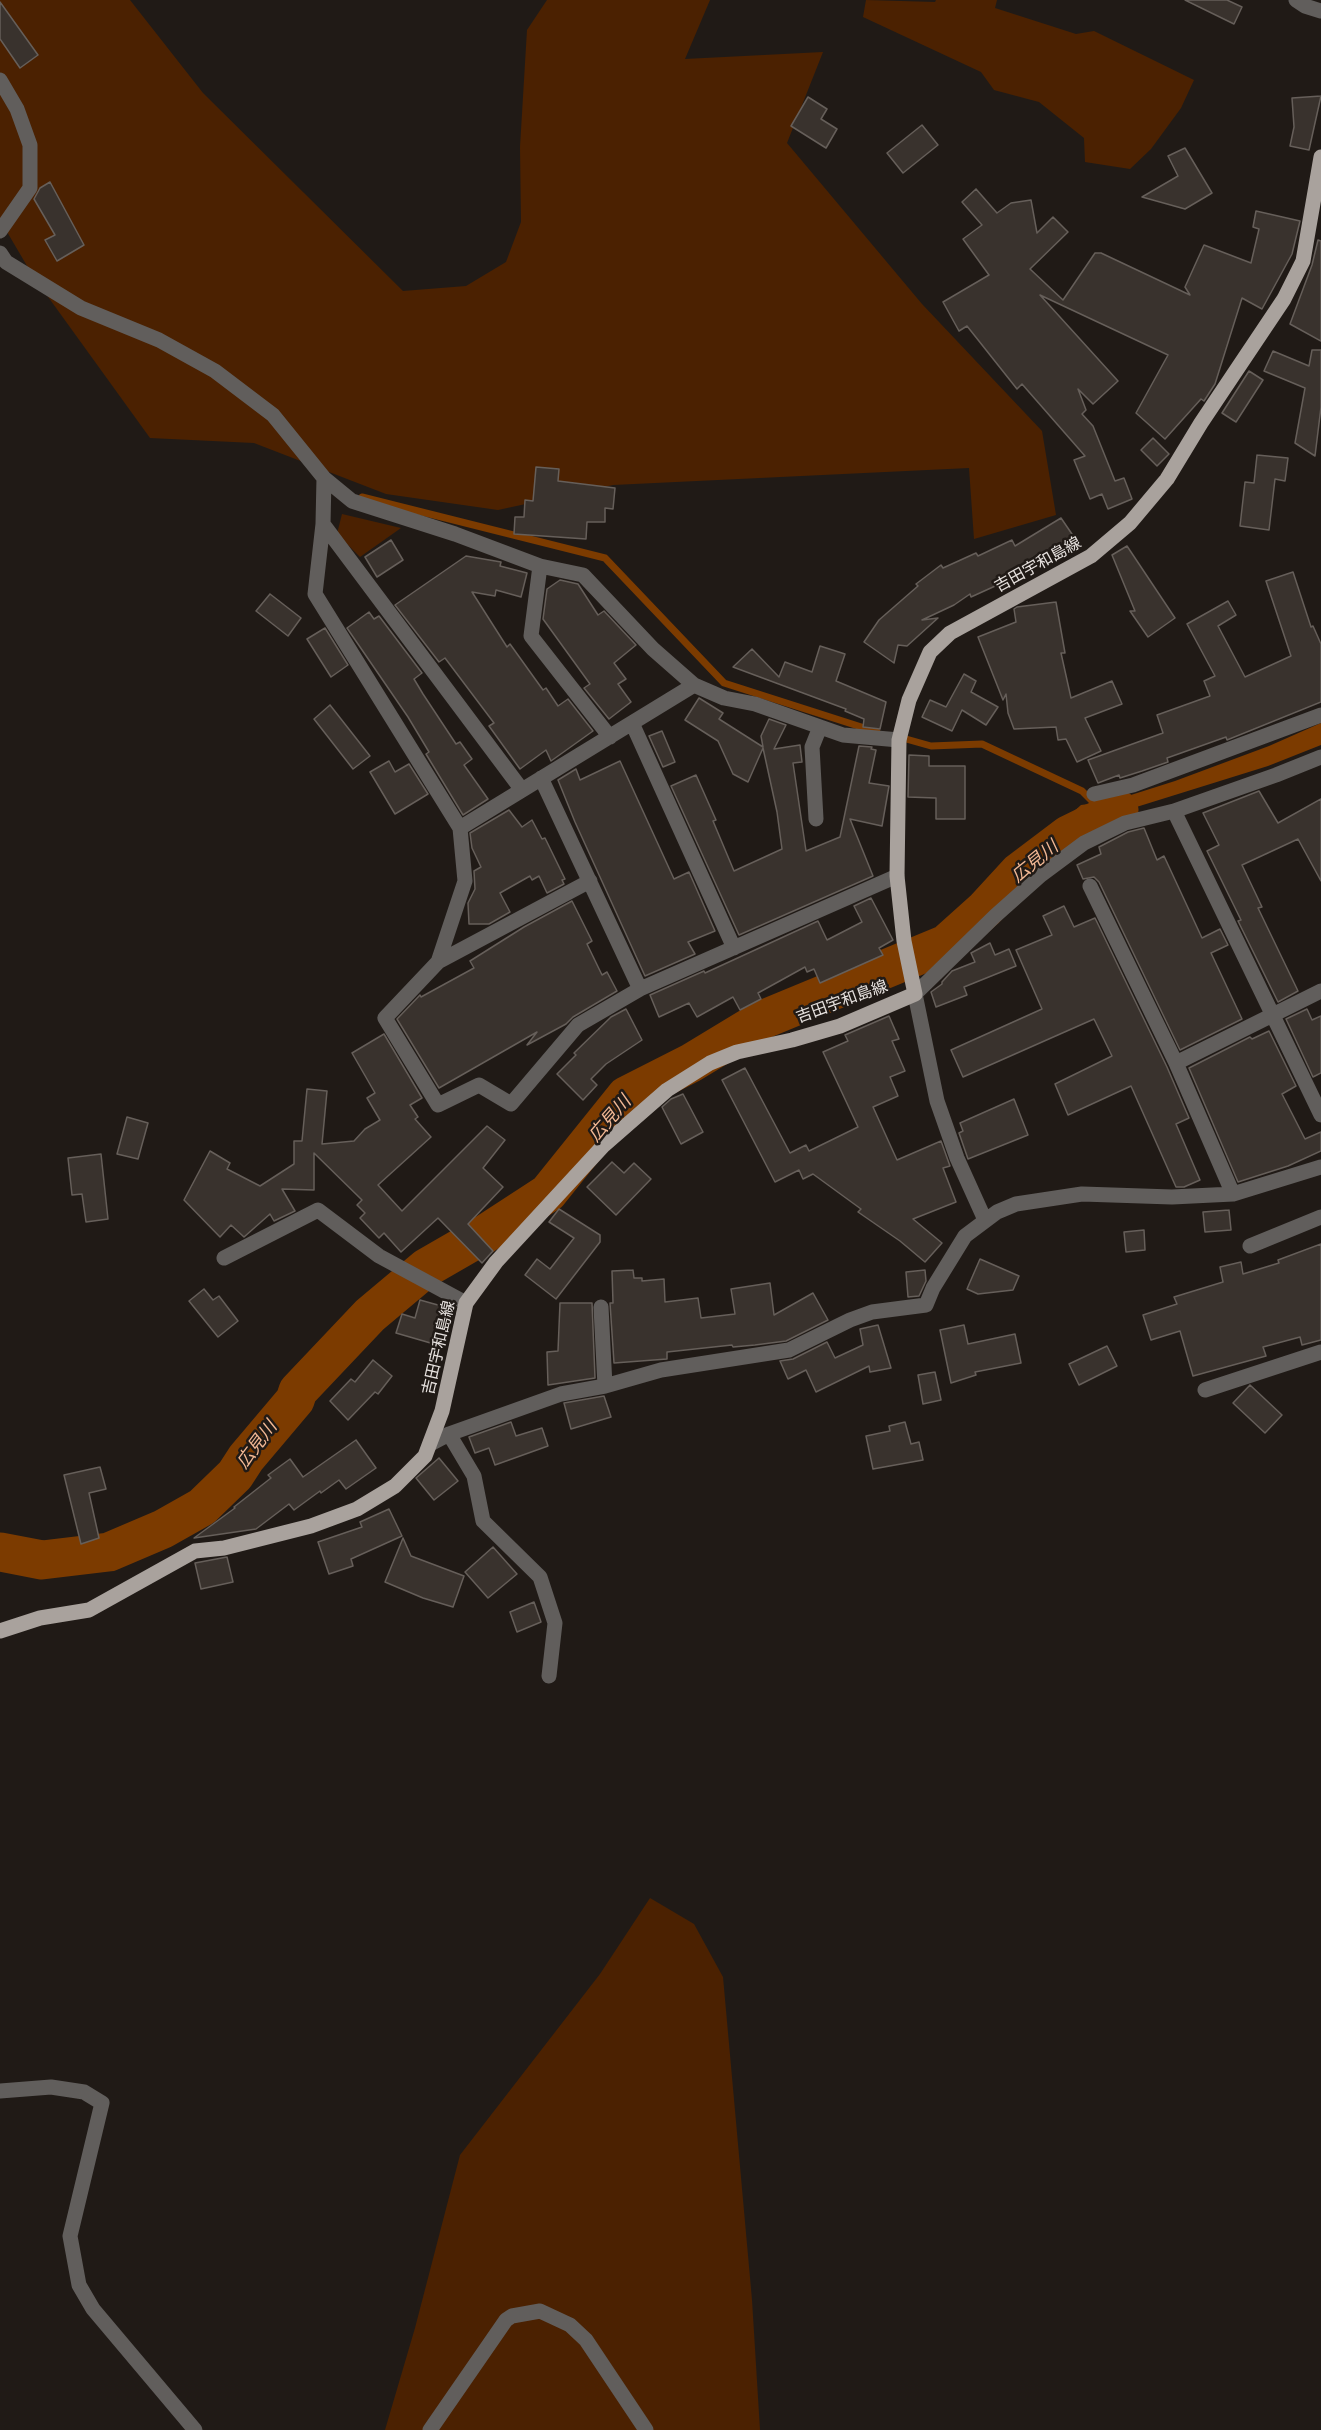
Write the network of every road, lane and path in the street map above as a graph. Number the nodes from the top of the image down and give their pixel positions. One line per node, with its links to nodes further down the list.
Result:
1 (1296, 0): 2 (street)
2 (1321, 10)
3 (0, 80): 5 (street)
4 (1321, 157): 15 (main road, 吉田宇和島線)
5 (0, 231)
6 (0, 253): 7 (street)
7 (324, 478): 8 (street); 9 (street)
8 (323, 524): 18 (street); 22 (street)
9 (540, 566): 10 (street); 14 (street)
10 (694, 685): 12 (street); 13 (street)
11 (1321, 715): 19 (street)
12 (632, 723): 14 (street); 26 (street)
13 (820, 727): 15 (street); 21 (street)
14 (610, 737): 17 (street)
15 (899, 740): 23 (main road, 吉田宇和島線)
16 (1321, 757): 20 (street)
17 (541, 778): 18 (street); 24 (street)
18 (522, 790): 22 (street)
19 (1094, 794)
20 (1174, 811): 30 (street); 31 (street)
21 (816, 819)
22 (460, 828): 27 (street)
23 (897, 876): 26 (street); 30 (main road, 吉田宇和島線)
24 (590, 881): 27 (street); 28 (street)
25 (1090, 886): 32 (street)
26 (734, 948): 28 (street)
27 (438, 962): 28 (street)
28 (640, 989)
29 (1321, 991): 31 (street)
30 (915, 994): 37 (street); 40 (main road, 吉田宇和島線)
31 (1273, 1015): 32 (street); 33 (street)
32 (1176, 1063): 35 (street)
33 (1321, 1115)
34 (1321, 1167): 35 (street)
35 (1233, 1194): 37 (street)
36 (1321, 1217): 38 (street)
37 (986, 1220): 43 (street)
38 (1250, 1246)
39 (224, 1258): 40 (street)
40 (466, 1303): 46 (main road, 吉田宇和島線)
41 (601, 1307): 43 (street)
42 (1321, 1352): 44 (street)
43 (605, 1386): 45 (street)
44 (1205, 1390)
45 (449, 1434): 46 (street); 48 (street)
46 (430, 1444): 47 (main road, 吉田宇和島線)
47 (0, 1631)
48 (549, 1676)
49 (0, 2091): 50 (street)
50 (195, 2430)
51 (430, 2430): 52 (street)
52 (646, 2430)

